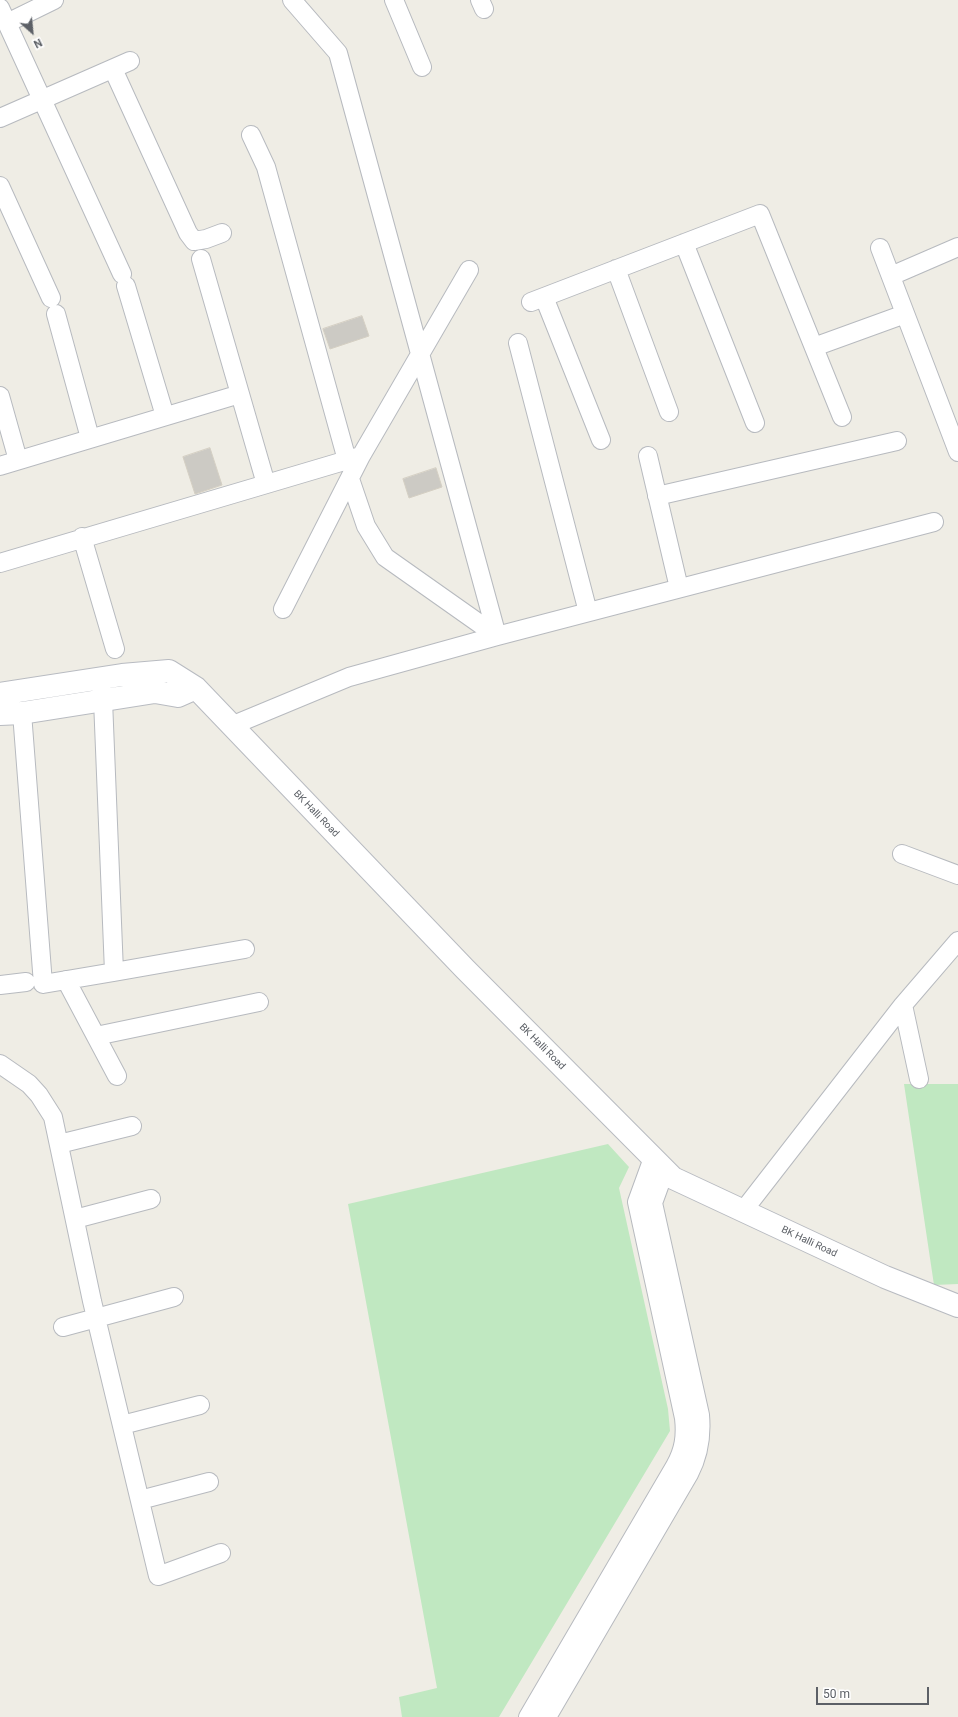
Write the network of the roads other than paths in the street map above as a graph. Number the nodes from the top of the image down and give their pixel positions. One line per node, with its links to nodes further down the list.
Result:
1 (54, 0): 4 (street)
2 (292, 0): 23 (street)
3 (394, 0): 6 (street)
4 (3, 16): 8 (street)
5 (130, 61): 7 (street)
6 (422, 67)
7 (113, 68): 8 (street); 12 (street)
8 (43, 99): 9 (street); 27 (street)
9 (0, 118)
10 (251, 135): 35 (street)
11 (0, 186): 30 (street)
12 (222, 233)
13 (684, 243): 17 (street); 22 (street); 29 (street)
14 (958, 246): 19 (street)
15 (880, 248): 19 (street)
16 (201, 259): 24 (street)
17 (616, 269): 26 (street); 31 (street)
18 (469, 270): 23 (street)
19 (891, 276): 20 (street)
20 (905, 314): 22 (street); 33 (street)
21 (518, 343): 46 (street)
22 (814, 347): 28 (street)
23 (420, 355): 35 (street); 47 (street)
24 (240, 394): 27 (street); 39 (street)
25 (0, 396): 36 (street)
26 (669, 412)
27 (165, 416): 30 (street)
28 (842, 417)
29 (755, 423)
30 (90, 438): 36 (street)
31 (601, 440)
32 (897, 441): 40 (street)
33 (958, 452)
34 (648, 456): 40 (street)
35 (354, 458): 38 (street); 39 (street)
36 (18, 460): 37 (street)
37 (0, 466)
38 (350, 479): 45 (street); 47 (street)
39 (266, 484): 42 (street)
40 (657, 496): 44 (street)
41 (934, 522): 44 (street)
42 (82, 537): 43 (street); 48 (street)
43 (0, 563)
44 (679, 588): 46 (street)
45 (283, 609)
46 (588, 612): 47 (street)
47 (497, 636): 53 (street)
48 (115, 649)
49 (102, 690): 50 (main road, BK Halli Road); 51 (main road, BK Halli Road); 53 (main road, BK Halli Road); 58 (street)
50 (0, 694)
51 (22, 713): 52 (main road, BK Halli Road); 59 (street)
52 (0, 714)
53 (231, 726): 70 (main road, BK Halli Road)
54 (902, 854): 55 (street)
55 (958, 875)
56 (958, 941): 63 (street)
57 (245, 949): 58 (street)
58 (114, 972): 59 (street)
59 (66, 980): 64 (street)
60 (26, 982): 61 (street)
61 (0, 985)
62 (259, 1002): 64 (street)
63 (903, 1005): 67 (street); 72 (street)
64 (96, 1036): 66 (street)
65 (0, 1064): 69 (street)
66 (117, 1076)
67 (919, 1079)
68 (132, 1126): 69 (street)
69 (58, 1144): 73 (street)
70 (659, 1164): 72 (main road, BK Halli Road); 83 (street); 84 (street)
71 (150, 1199): 73 (street)
72 (743, 1211): 75 (main road, BK Halli Road)
73 (75, 1219): 76 (street)
74 (174, 1297): 76 (street)
75 (958, 1306)
76 (97, 1319): 77 (street); 79 (street)
77 (63, 1327)
78 (200, 1405): 79 (street)
79 (122, 1425): 81 (street)
80 (210, 1482): 81 (street)
81 (140, 1500): 82 (street)
82 (221, 1553)
83 (528, 1717)
84 (547, 1717)

